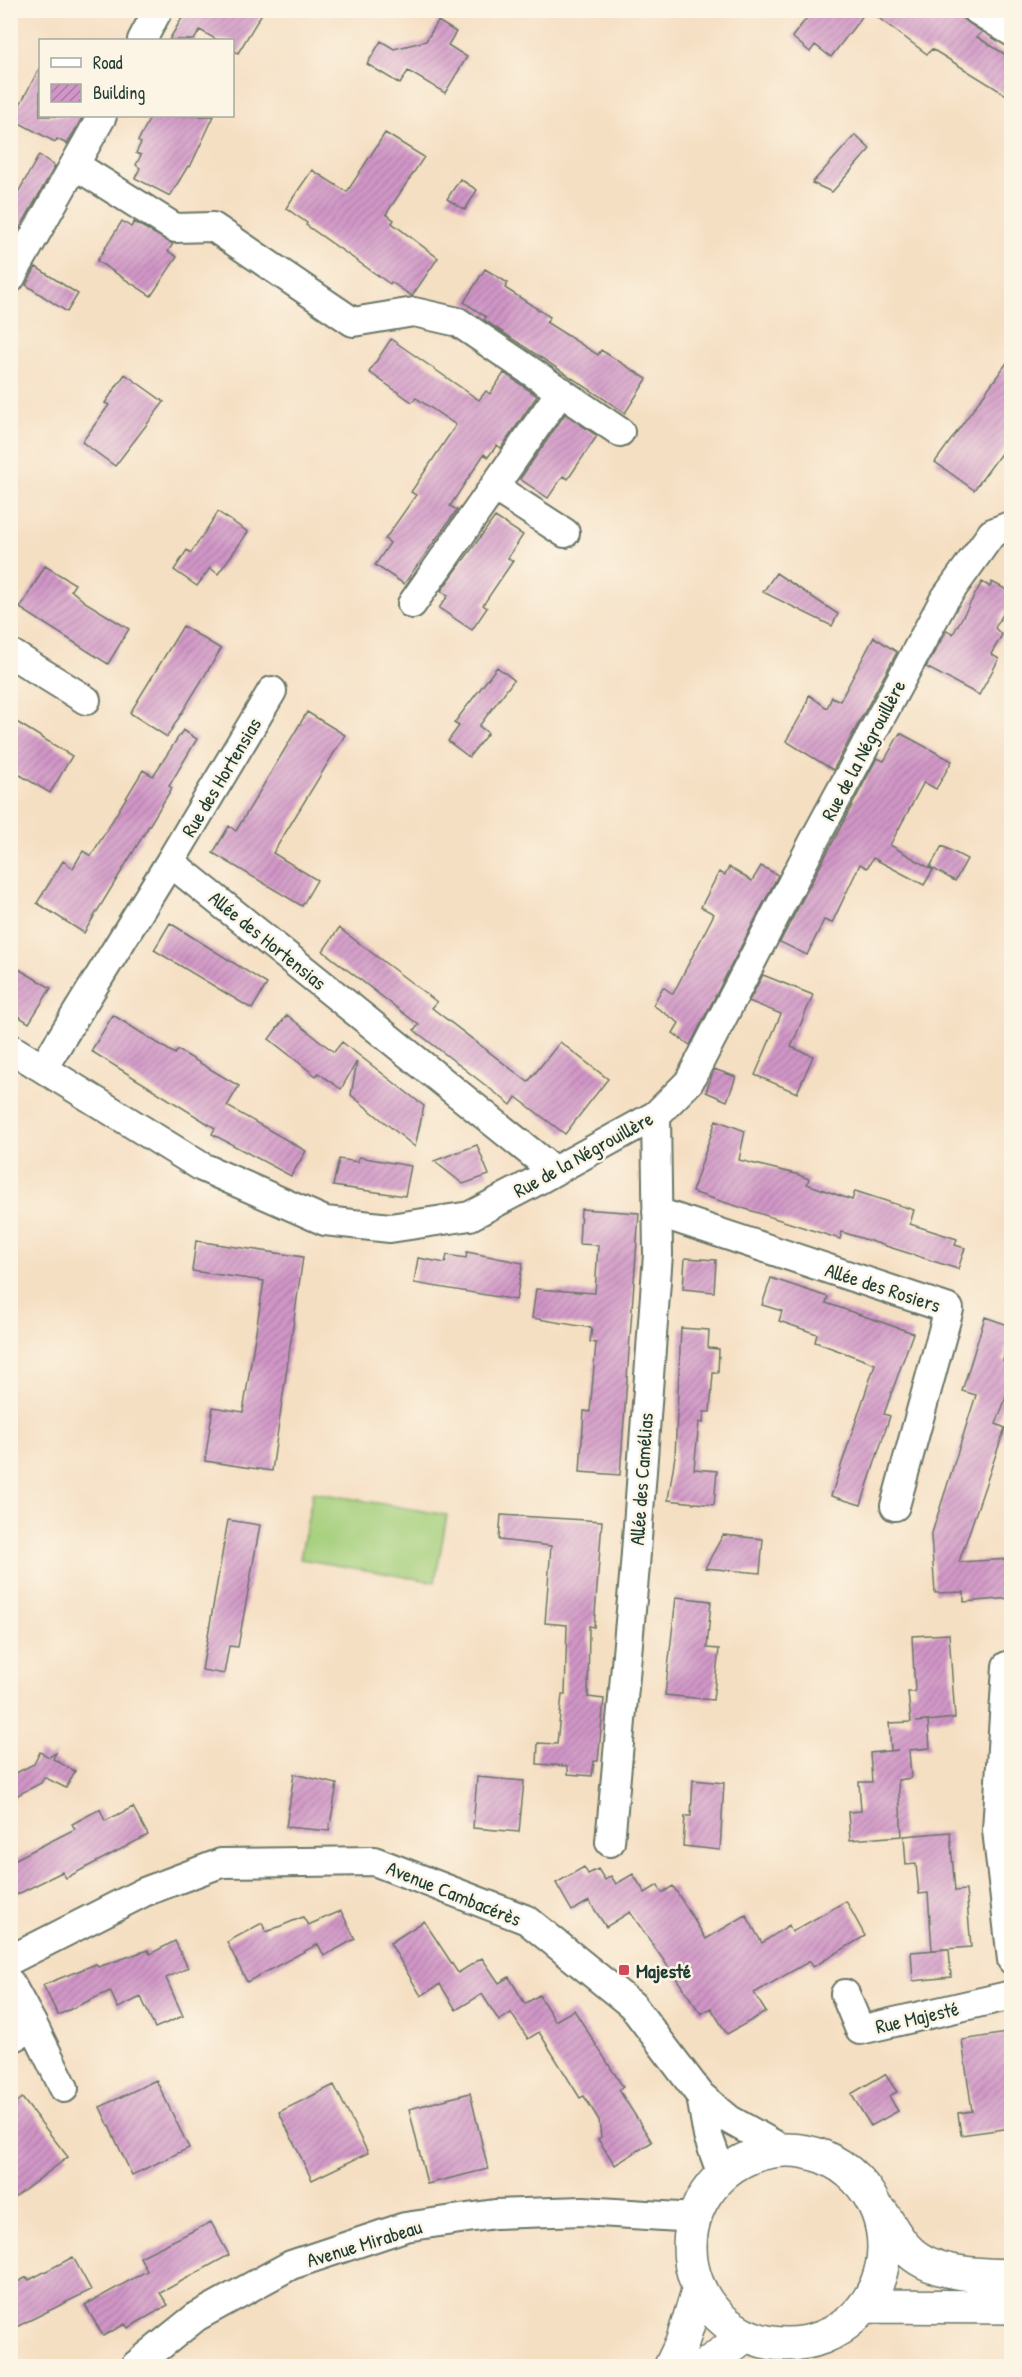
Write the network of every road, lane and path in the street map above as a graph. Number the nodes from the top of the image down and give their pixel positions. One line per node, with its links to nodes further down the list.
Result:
1 (158, 10): 4 (street)
2 (977, 10): 3 (street)
3 (1011, 32)
4 (143, 39)
5 (101, 117): 6 (street)
6 (75, 165): 7 (street); 8 (street)
7 (10, 279)
8 (561, 391): 9 (street); 10 (street)
9 (620, 432)
10 (494, 487): 12 (street); 13 (street)
11 (1011, 525): 20 (street, Rue de la Négrouillère)
12 (565, 533)
13 (412, 604)
14 (10, 653): 16 (street)
15 (272, 691): 17 (street, Rue des Hortensias)
16 (86, 700)
17 (171, 862): 19 (street); 21 (street, Allée des Hortensias)
18 (10, 1048): 19 (street, Rue de la Négrouillère)
19 (43, 1068): 21 (street, Rue de la Négrouillère)
20 (656, 1115): 21 (street, Rue de la Négrouillère); 22 (street, Allée des Camélias)
21 (554, 1171)
22 (657, 1212): 23 (street, Allée des Rosiers); 25 (street, Allée des Camélias)
23 (895, 1506)
24 (1007, 1666): 27 (street)
25 (610, 1842)
26 (10, 1960): 33 (street, Avenue Cambacérès)
27 (1011, 1960)
28 (10, 1983): 31 (street)
29 (845, 1994): 30 (street, Rue Majesté)
30 (1011, 1995)
31 (22, 2033): 32 (street)
32 (64, 2088)
33 (701, 2096): 34 (street, Avenue Cambacérès); 35 (street, Avenue Cambacérès)
34 (784, 2150): 35 (main road); 36 (main road)
35 (722, 2175): 37 (main road)
36 (873, 2200): 38 (main road); 40 (main road)
37 (694, 2218): 39 (main road); 43 (street, Avenue Mirabeau)
38 (1011, 2276)
39 (699, 2288): 42 (main road); 44 (main road)
40 (864, 2306): 41 (main road); 42 (main road)
41 (1011, 2307)
42 (746, 2335): 45 (main road)
43 (135, 2367)
44 (670, 2367)
45 (705, 2367)

